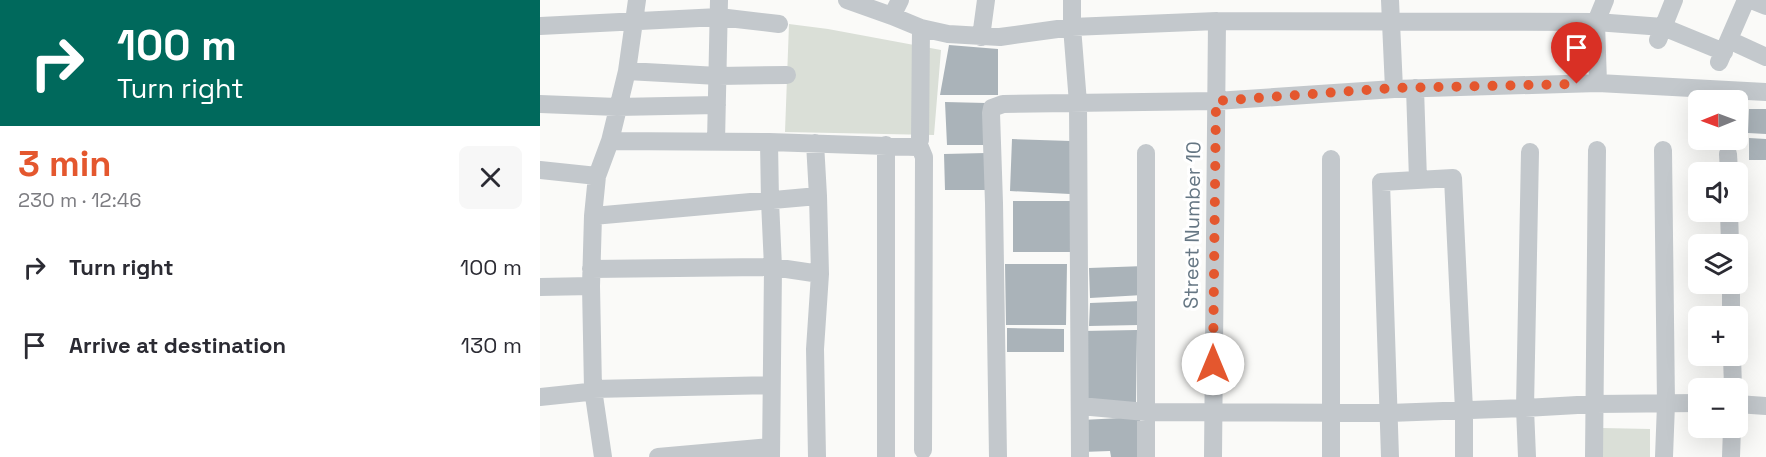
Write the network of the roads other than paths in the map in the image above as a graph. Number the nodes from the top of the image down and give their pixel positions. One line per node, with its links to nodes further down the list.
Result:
1 (637, 0): 13 (street)
2 (847, 0): 11 (street)
3 (986, 0): 22 (street)
4 (1072, 0): 19 (street)
5 (1390, 0): 15 (street)
6 (1605, 0): 16 (street)
7 (1674, 0): 21 (street)
8 (1746, 0): 23 (street)
9 (1752, 0): 10 (street)
10 (1766, 6)
11 (896, 8): 20 (street)
12 (719, 9): 13 (street); 17 (street); 27 (street)
13 (635, 20): 18 (street); 25 (street)
14 (1217, 21): 15 (street); 19 (street); 32 (street, Street Number 10)
15 (1389, 21): 16 (street); 29 (street)
16 (1596, 22): 21 (street); 28 (street)
17 (779, 24)
18 (540, 26)
19 (1072, 27): 22 (street); 33 (street)
20 (921, 28): 22 (street); 42 (street)
21 (1660, 34): 23 (street)
22 (981, 37)
23 (1724, 52): 24 (street)
24 (1766, 57)
25 (627, 71): 27 (street); 36 (street)
26 (787, 75): 27 (street)
27 (718, 76): 35 (street)
28 (1598, 83): 30 (street); 31 (street)
29 (1394, 88): 30 (street); 32 (street)
30 (1415, 88): 52 (street)
31 (1766, 92)
32 (1216, 101): 33 (street); 72 (street, Street Number 10)
33 (1078, 103): 67 (street); 82 (street)
34 (540, 104): 36 (street)
35 (717, 105): 36 (street); 38 (street)
36 (618, 107): 37 (street)
37 (610, 141): 38 (street); 51 (street)
38 (716, 142): 39 (street)
39 (770, 142): 40 (street); 54 (street)
40 (814, 143): 41 (street); 53 (street)
41 (886, 145): 42 (street); 81 (street)
42 (919, 145): 76 (street)
43 (1597, 150): 63 (street)
44 (1664, 150): 64 (street)
45 (1530, 152): 69 (street)
46 (1146, 153): 71 (street)
47 (1728, 154): 49 (street)
48 (1331, 159): 74 (street)
49 (1728, 162)
50 (540, 170): 51 (street)
51 (597, 176): 55 (street)
52 (1418, 180): 70 (street); 73 (street)
53 (818, 196): 54 (street); 57 (street)
54 (770, 201): 55 (street); 56 (street)
55 (593, 216): 58 (street)
56 (773, 267): 57 (street); 58 (street); 60 (street)
57 (820, 274): 80 (street)
58 (591, 277): 59 (street); 61 (street)
59 (540, 287)
60 (771, 385): 61 (street); 77 (street)
61 (593, 389): 62 (street); 78 (street)
62 (540, 397)
63 (1595, 404): 64 (street); 69 (street); 90 (street)
64 (1666, 404): 65 (street); 91 (street)
65 (1688, 404)
66 (1748, 405): 68 (street)
67 (1080, 406): 71 (street); 83 (street)
68 (1766, 406)
69 (1525, 408): 70 (street); 89 (street)
70 (1464, 410): 73 (street); 88 (street)
71 (1146, 412): 72 (street); 84 (street)
72 (1213, 412): 74 (street); 85 (street, Street Number 10)
73 (1389, 413): 74 (street); 87 (street)
74 (1332, 414): 86 (street)
75 (1732, 438): 92 (street)
76 (923, 450)
77 (771, 452): 79 (street)
78 (603, 457)
79 (658, 457)
80 (817, 457)
81 (886, 457)
82 (998, 457)
83 (1080, 457)
84 (1146, 457)
85 (1213, 457)
86 (1331, 457)
87 (1390, 457)
88 (1464, 457)
89 (1527, 457)
90 (1594, 457)
91 (1664, 457)
92 (1731, 457)

